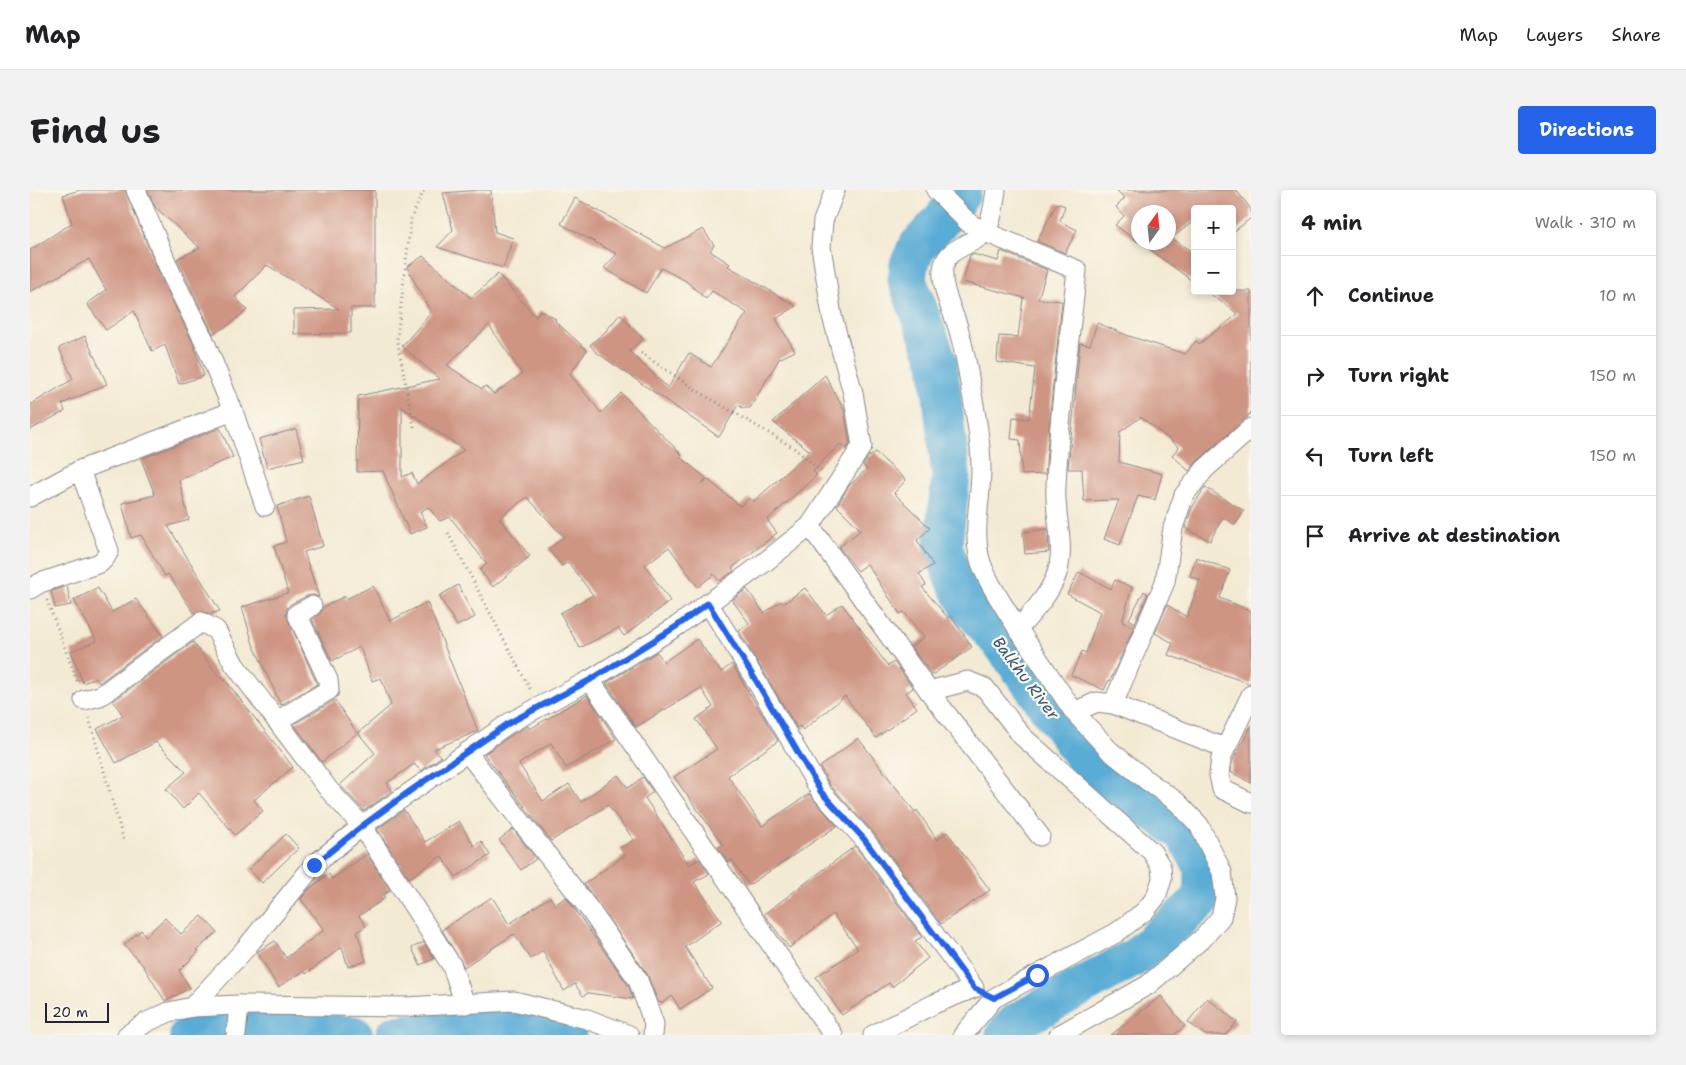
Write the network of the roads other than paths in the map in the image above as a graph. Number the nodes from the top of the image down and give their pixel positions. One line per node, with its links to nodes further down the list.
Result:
1 (136, 190): 6 (street)
2 (835, 190): 11 (street)
3 (996, 190): 5 (street)
4 (937, 191): 5 (street)
5 (977, 228): 15 (street); 15 (street)
6 (233, 411): 8 (street); 10 (street)
7 (1251, 428): 20 (street)
8 (80, 470): 9 (street); 12 (street)
9 (30, 497)
10 (265, 506)
11 (810, 526): 13 (street); 17 (street)
12 (30, 589)
13 (708, 603): 16 (street); 28 (street)
14 (312, 606): 22 (street)
15 (1018, 629): 21 (street)
16 (590, 680): 24 (street); 36 (street)
17 (929, 690): 27 (street); 29 (street)
18 (1251, 695): 23 (street)
19 (84, 700): 22 (street)
20 (1113, 704): 21 (street); 23 (street)
21 (1074, 712): 39 (street)
22 (277, 721): 26 (street)
23 (1225, 748): 25 (street)
24 (467, 752): 26 (street); 35 (street)
25 (1251, 803)
26 (362, 826): 30 (street); 31 (street)
27 (1040, 836)
28 (974, 988): 29 (street); 37 (street)
29 (994, 998): 38 (street)
30 (465, 1004): 32 (street); 34 (street)
31 (192, 1007): 32 (street); 33 (street)
32 (238, 1019)
33 (127, 1035)
34 (629, 1035)
35 (653, 1035)
36 (833, 1035)
37 (873, 1035)
38 (963, 1035)
39 (1059, 1035)

